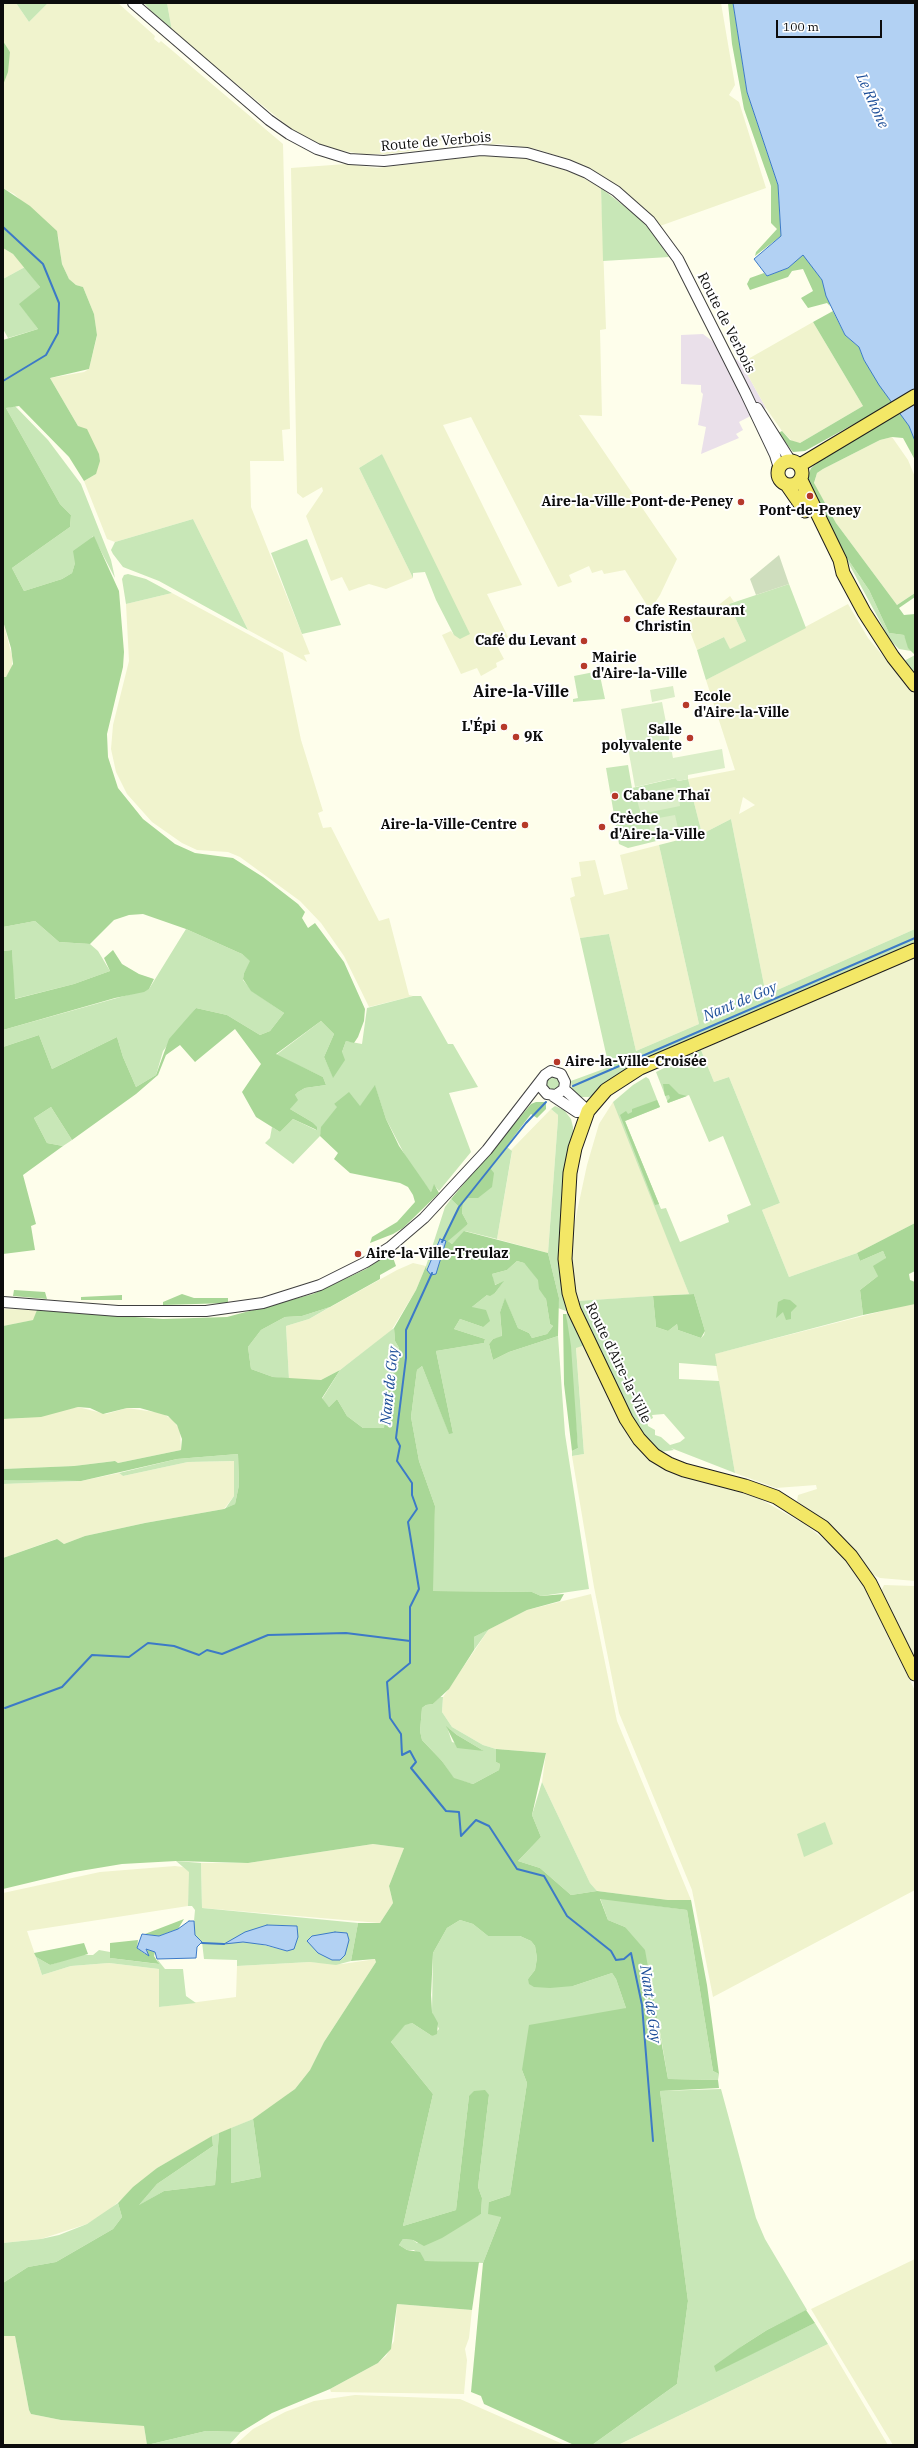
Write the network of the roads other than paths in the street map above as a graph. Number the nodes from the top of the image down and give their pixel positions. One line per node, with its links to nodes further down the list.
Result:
1 (133, 3): 2 (street, Route de Verbois)
2 (745, 392): 4 (street, Route de Verbois); 5 (street, Route de Verbois)
3 (915, 396): 4 (main road)
4 (795, 463): 5 (main road); 6 (main road)
5 (779, 468): 7 (main road)
6 (801, 480): 7 (main road); 8 (main road)
7 (787, 485): 8 (main road)
8 (843, 573): 9 (main road)
9 (915, 685)
10 (915, 950): 15 (main road, Route d'Aire-la-Ville)
11 (542, 1079): 12 (street); 13 (street); 14 (street)
12 (564, 1089): 13 (street); 15 (street)
13 (550, 1095): 14 (street); 15 (street)
14 (524, 1105): 16 (street)
15 (591, 1113): 17 (main road, Route d'Aire-la-Ville)
16 (3, 1302)
17 (915, 1674)

